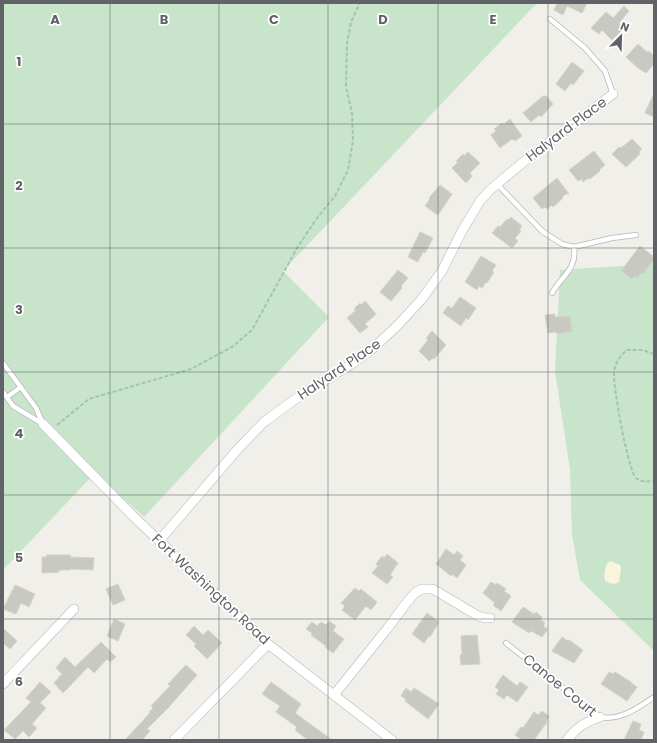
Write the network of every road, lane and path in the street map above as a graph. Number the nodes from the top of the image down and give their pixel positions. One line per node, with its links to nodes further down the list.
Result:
1 (360, 3): 14 (path)
2 (550, 19): 3 (lane)
3 (613, 94): 4 (street, Halyard Place)
4 (497, 184): 6 (lane); 16 (street, Halyard Place)
5 (636, 235): 6 (lane)
6 (574, 247): 7 (lane)
7 (552, 293)
8 (654, 354): 15 (path)
9 (3, 363): 10 (lane, Fort Washington Road)
10 (21, 388): 12 (lane); 13 (lane, Fort Washington Road)
11 (3, 392): 12 (lane, Fort Washington Road)
12 (7, 398): 13 (lane, Fort Washington Road)
13 (42, 424): 14 (street, Fort Washington Road)
14 (50, 431): 16 (street, Fort Washington Road)
15 (654, 481)
16 (160, 541): 20 (street, Fort Washington Road)
17 (74, 609): 21 (street)
18 (490, 618): 22 (street)
19 (506, 643): 24 (lane, Canoe Court)
20 (268, 644): 22 (street, Fort Washington Road); 25 (street)
21 (3, 684)
22 (334, 696): 26 (street, Fort Washington Road)
23 (654, 697): 24 (lane)
24 (600, 717): 27 (street, Canoe Court)
25 (174, 740)
26 (392, 740)
27 (567, 740)

